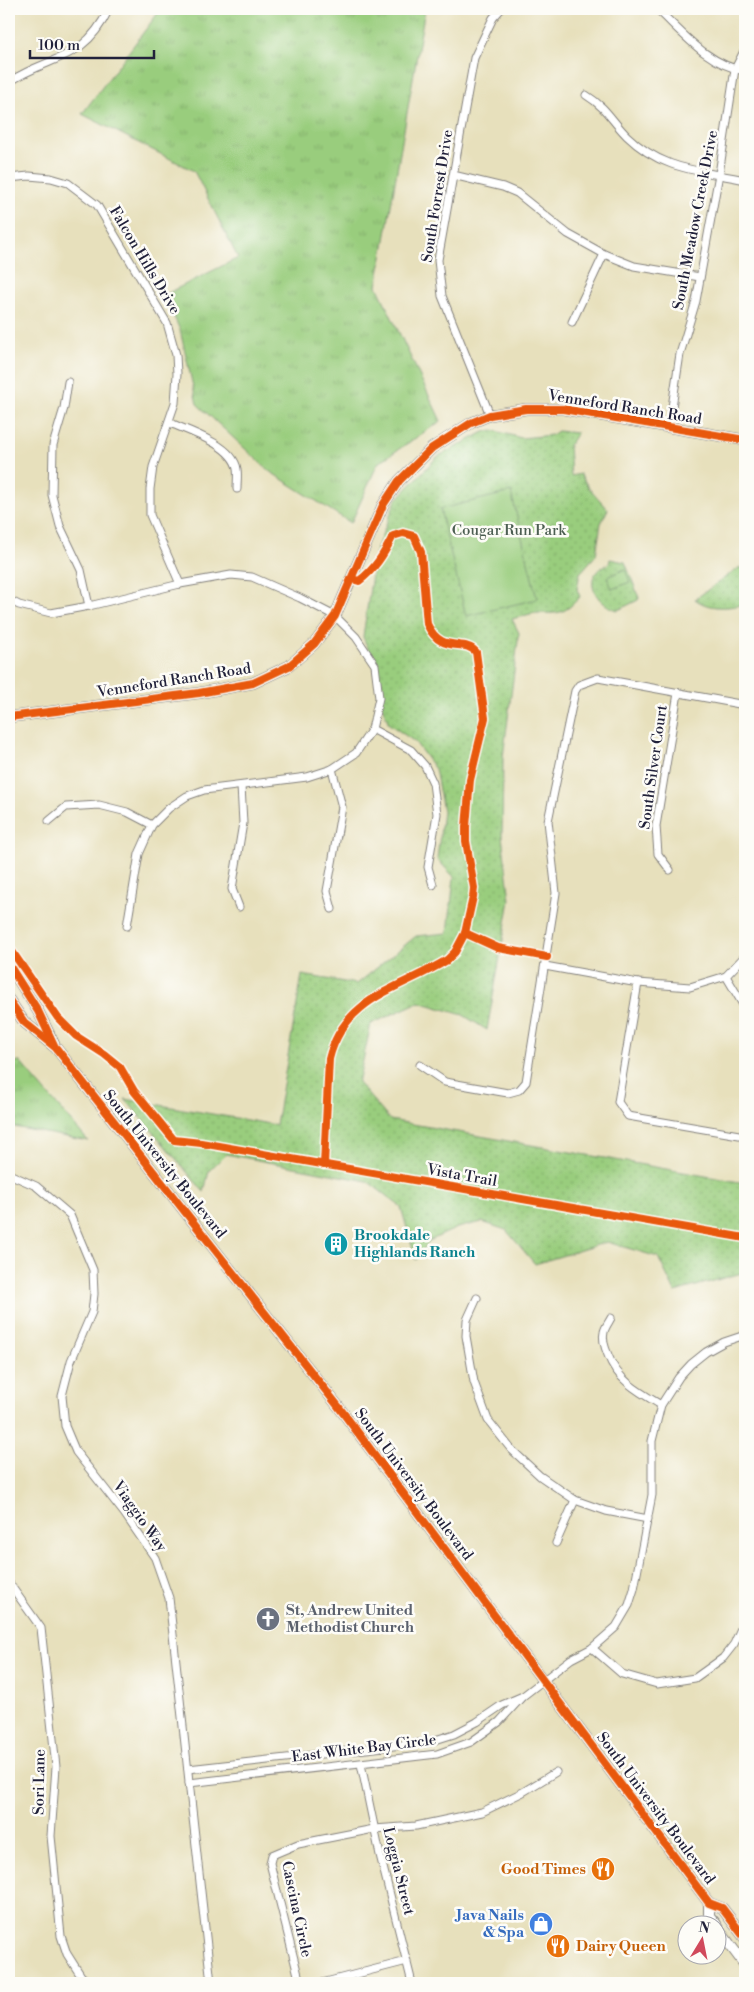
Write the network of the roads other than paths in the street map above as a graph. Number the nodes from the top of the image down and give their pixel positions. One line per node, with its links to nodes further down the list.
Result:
1 (109, 9): 7 (street)
2 (501, 9): 9 (street, South Forrest Drive)
3 (657, 9): 5 (street)
4 (745, 49): 5 (street, South Meadow Creek Drive)
5 (735, 70): 6 (street); 10 (street, South Meadow Creek Drive)
6 (745, 71)
7 (9, 82)
8 (586, 95): 10 (street)
9 (453, 174): 13 (street); 17 (street, South Forrest Drive)
10 (719, 174): 12 (street); 14 (street, South Meadow Creek Drive)
11 (9, 178): 18 (street, Falcon Hills Drive)
12 (745, 180)
13 (604, 254): 14 (street); 15 (street)
14 (700, 277): 19 (street, South Meadow Creek Drive)
15 (572, 322)
16 (68, 382): 24 (street)
17 (490, 415): 19 (main road, Venneford Ranch Road); 25 (main road, Venneford Ranch Road)
18 (170, 423): 21 (street); 22 (street, Falcon Hills Drive)
19 (669, 427): 20 (main road, Venneford Ranch Road)
20 (745, 440)
21 (237, 489)
22 (180, 584): 24 (street); 25 (street)
23 (9, 600): 24 (street)
24 (89, 606)
25 (335, 616): 28 (main road, Venneford Ranch Road); 29 (street)
26 (678, 693): 27 (street); 34 (street, South Silver Court); 41 (street)
27 (745, 705)
28 (9, 717)
29 (372, 729): 30 (street); 35 (street)
30 (332, 769): 31 (street); 37 (street)
31 (241, 786): 33 (street); 36 (street)
32 (48, 821): 33 (street)
33 (152, 825): 38 (street)
34 (670, 870)
35 (433, 885)
36 (239, 907)
37 (332, 909)
38 (128, 926)
39 (745, 956): 42 (street)
40 (9, 965): 45 (main road, South University Boulevard)
41 (544, 966): 44 (street); 49 (street)
42 (726, 976): 44 (street); 47 (street)
43 (9, 977): 45 (main road)
44 (638, 984): 50 (street)
45 (24, 990): 48 (main road, South University Boulevard)
46 (9, 1000): 48 (main road, South University Boulevard)
47 (745, 1008)
48 (56, 1048): 62 (main road, South University Boulevard)
49 (420, 1066)
50 (745, 1136)
51 (9, 1174): 65 (street, Viaggio Way)
52 (477, 1298): 56 (street)
53 (611, 1318): 55 (street)
54 (745, 1335): 55 (street)
55 (661, 1404): 57 (street)
56 (575, 1500): 57 (street); 58 (street)
57 (648, 1519): 61 (street)
58 (556, 1542)
59 (9, 1583): 75 (street, Sori Lane)
60 (745, 1614): 61 (street)
61 (592, 1648): 62 (street)
62 (544, 1680): 63 (street); 69 (main road, South University Boulevard)
63 (523, 1696): 64 (street, East White Bay Circle); 65 (street)
64 (361, 1764): 67 (street, East White Bay Circle); 68 (street, Loggia Street)
65 (188, 1769): 67 (street, Viaggio Way)
66 (556, 1772): 68 (street)
67 (188, 1783): 76 (street, Viaggio Way)
68 (374, 1829): 73 (street, Loggia Street); 77 (street, Cascina Circle)
69 (709, 1903): 70 (main road, South University Boulevard); 71 (main road, South University Boulevard)
70 (710, 1914)
71 (745, 1938)
72 (726, 1939): 74 (main road, South University Boulevard)
73 (407, 1961): 78 (street); 79 (street, Loggia Street)
74 (745, 1965)
75 (89, 1983)
76 (211, 1983)
77 (300, 1983)
78 (322, 1983)
79 (412, 1983)

